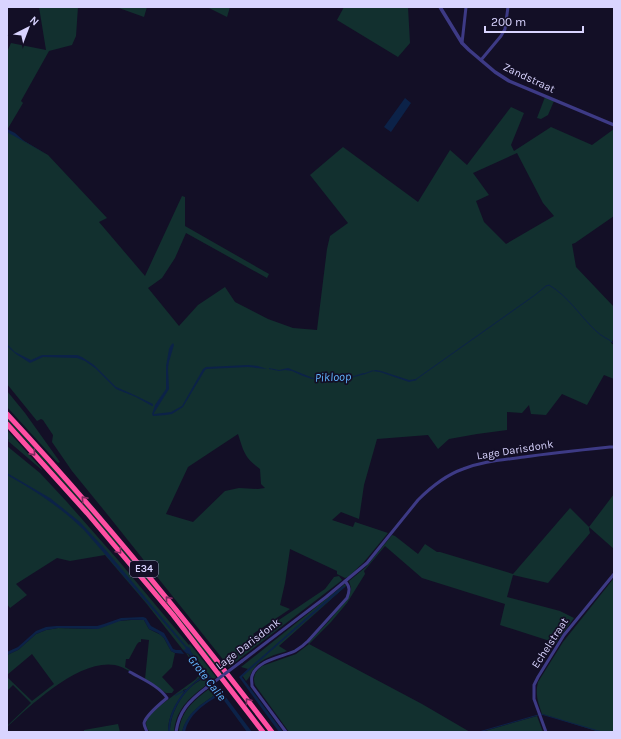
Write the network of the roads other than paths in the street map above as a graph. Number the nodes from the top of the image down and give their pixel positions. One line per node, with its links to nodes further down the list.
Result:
1 (440, 7): 4 (street, Zandstraat)
2 (466, 7): 4 (street)
3 (508, 7): 5 (street)
4 (462, 43): 5 (street, Zandstraat)
5 (481, 60): 6 (street, Zandstraat)
6 (614, 125)
7 (7, 414): 16 (highway, E34, one-way to 7)
8 (7, 424): 15 (highway, E34, one-way to 15)
9 (614, 447): 11 (street, Lage Darisdonk)
10 (614, 574): 18 (street, Echelstraat)
11 (345, 581): 14 (street, Lage Darisdonk, bridge); 17 (street)
12 (130, 672): 13 (street)
13 (147, 732)
14 (176, 732)
15 (263, 732)
16 (272, 732)
17 (286, 732)
18 (546, 732)

